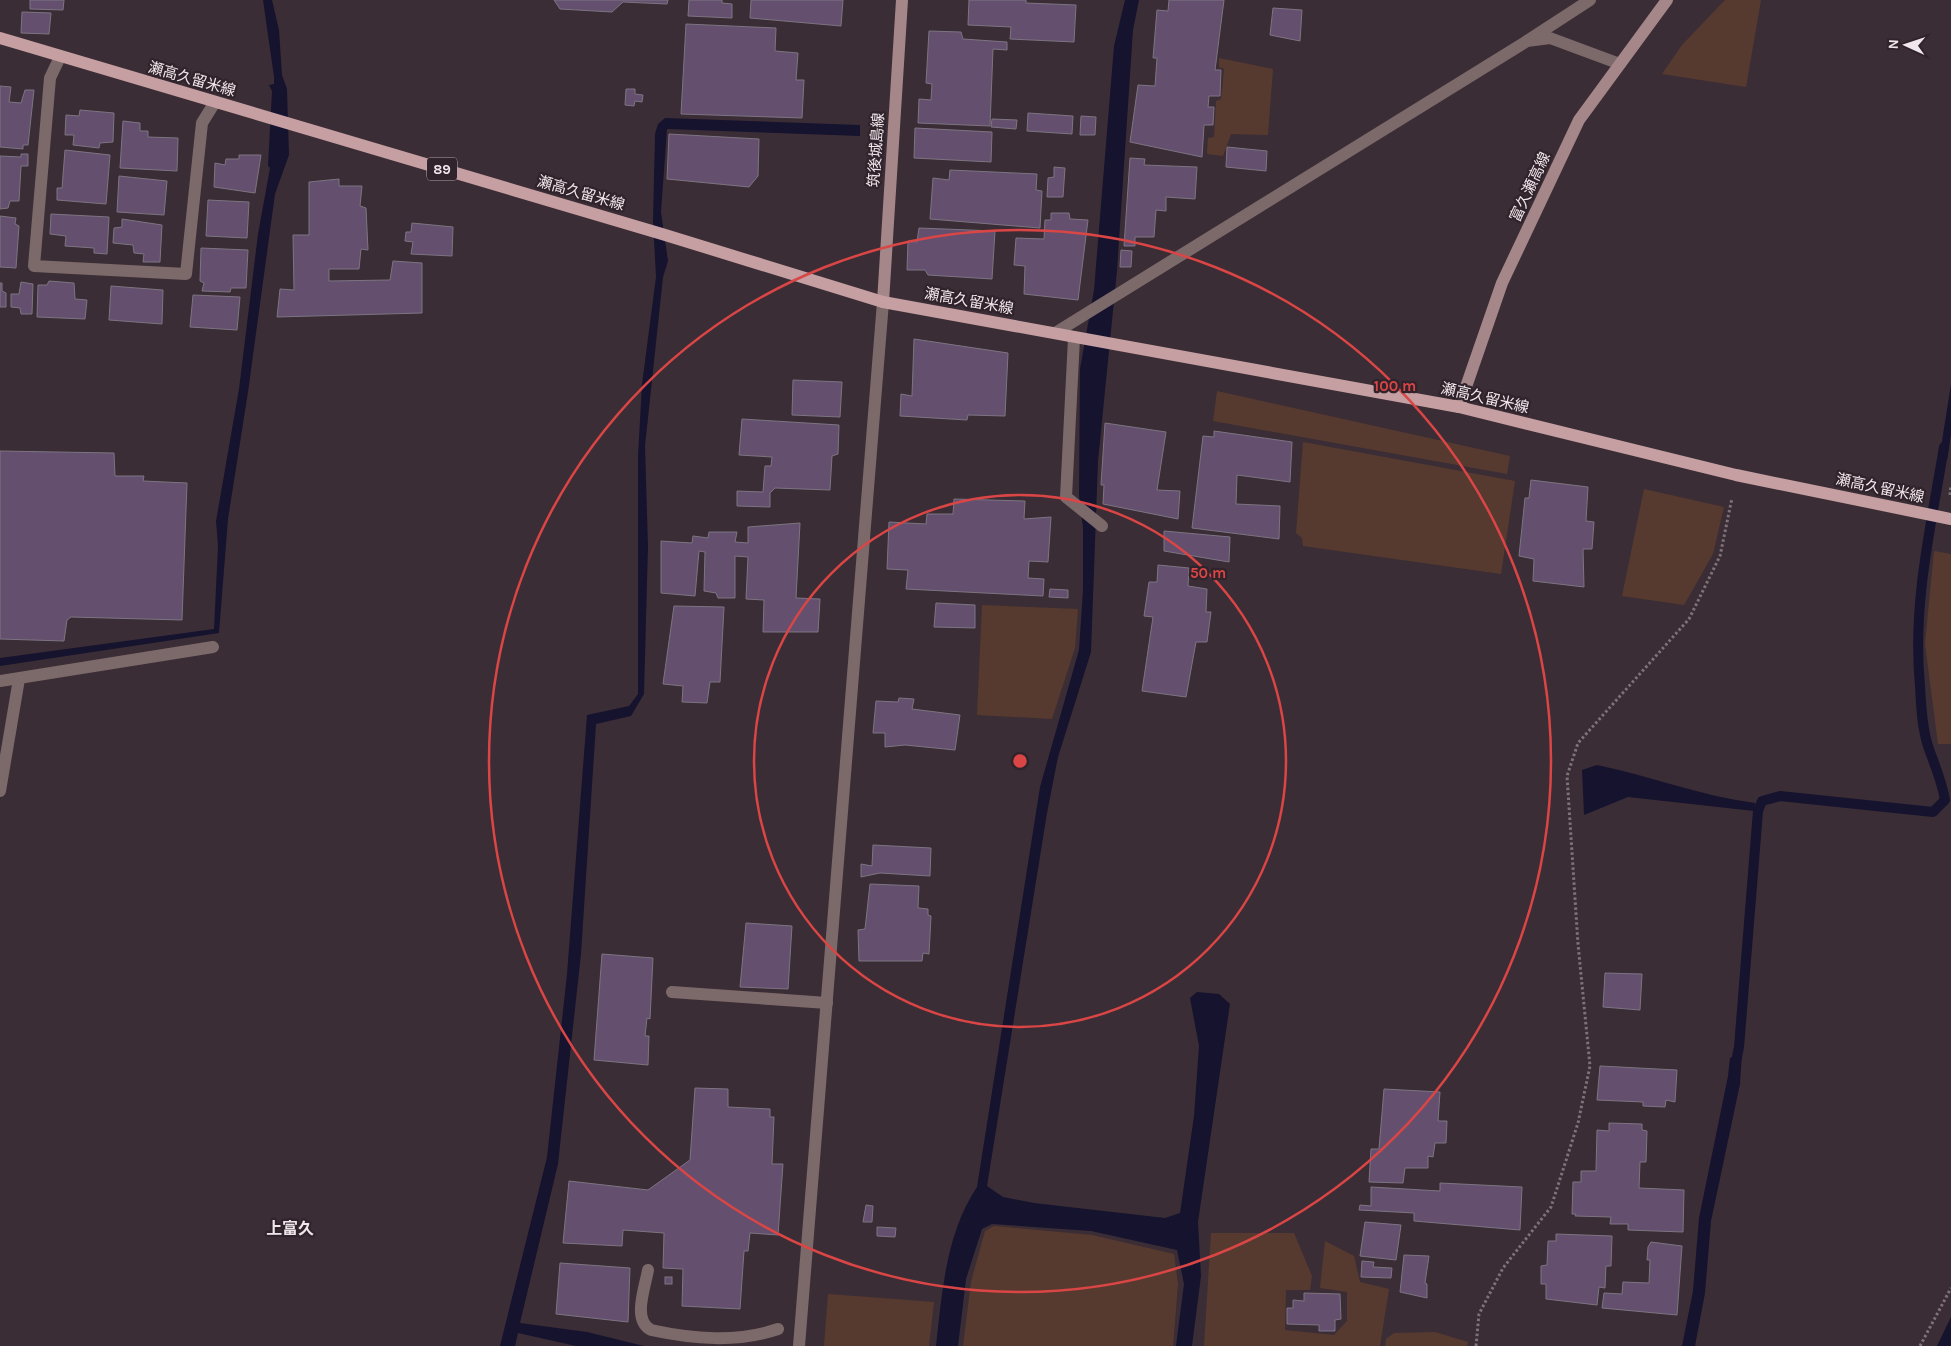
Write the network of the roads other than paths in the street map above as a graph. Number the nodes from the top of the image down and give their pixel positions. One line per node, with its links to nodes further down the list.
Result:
1 (902, 0): 9 (main road, 筑後城島線)
2 (1590, 0): 5 (street)
3 (1667, 0): 7 (main road, 富久瀬高線)
4 (0, 38): 6 (main road, 瀬高久留米線 / 89)
5 (1527, 41): 7 (street); 10 (street)
6 (60, 57): 8 (main road, 瀬高久留米線 / 89); 8 (street)
7 (1620, 64): 12 (main road, 富久瀬高線)
8 (215, 102): 9 (main road, 瀬高久留米線 / 89)
9 (883, 302): 10 (main road, 瀬高久留米線 / 89); 20 (street)
10 (1055, 333): 11 (main road, 瀬高久留米線 / 89)
11 (1074, 338): 12 (main road, 瀬高久留米線 / 89); 14 (street)
12 (1458, 407): 13 (main road, 瀬高久留米線 / 89)
13 (1951, 519)
14 (1102, 526)
15 (213, 648): 16 (street)
16 (19, 680): 17 (street); 18 (street)
17 (0, 681)
18 (0, 791)
19 (672, 992): 20 (street)
20 (827, 1003): 23 (street)
21 (648, 1270): 22 (street)
22 (778, 1329)
23 (799, 1346)

